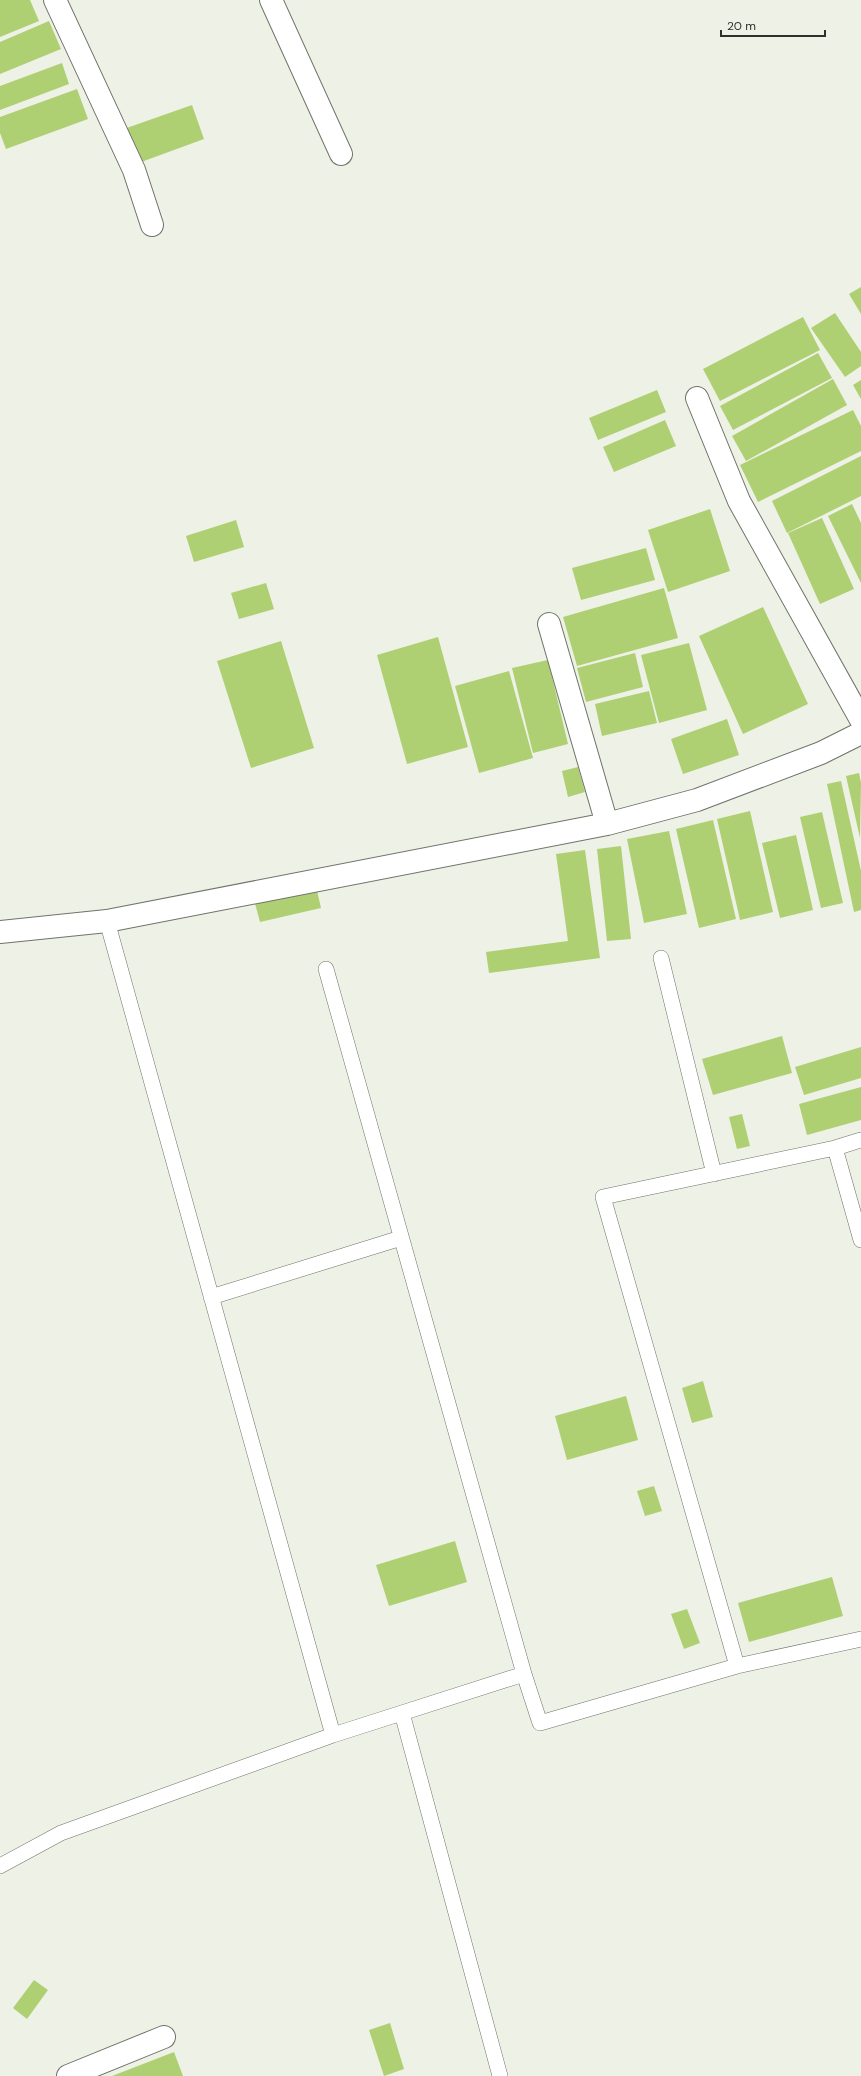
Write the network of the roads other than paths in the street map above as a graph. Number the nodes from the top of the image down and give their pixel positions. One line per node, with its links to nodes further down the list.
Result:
1 (55, 0): 4 (street)
2 (271, 0): 3 (street)
3 (341, 154)
4 (152, 225)
5 (697, 398): 7 (street)
6 (548, 624): 9 (street)
7 (861, 720)
8 (861, 733): 9 (street)
9 (607, 824): 10 (street)
10 (107, 921): 11 (street); 19 (lane)
11 (0, 932)
12 (661, 958): 16 (lane)
13 (326, 969): 17 (lane)
14 (861, 1140): 15 (lane)
15 (835, 1148): 16 (lane); 18 (lane)
16 (714, 1174): 21 (lane)
17 (401, 1238): 19 (lane); 22 (lane)
18 (861, 1240)
19 (211, 1297): 24 (lane)
20 (861, 1639): 21 (lane)
21 (738, 1666): 22 (lane)
22 (524, 1674): 23 (lane)
23 (402, 1713): 24 (lane); 28 (lane)
24 (333, 1735): 25 (lane)
25 (0, 1866)
26 (164, 2037): 27 (street)
27 (68, 2076)
28 (500, 2076)

